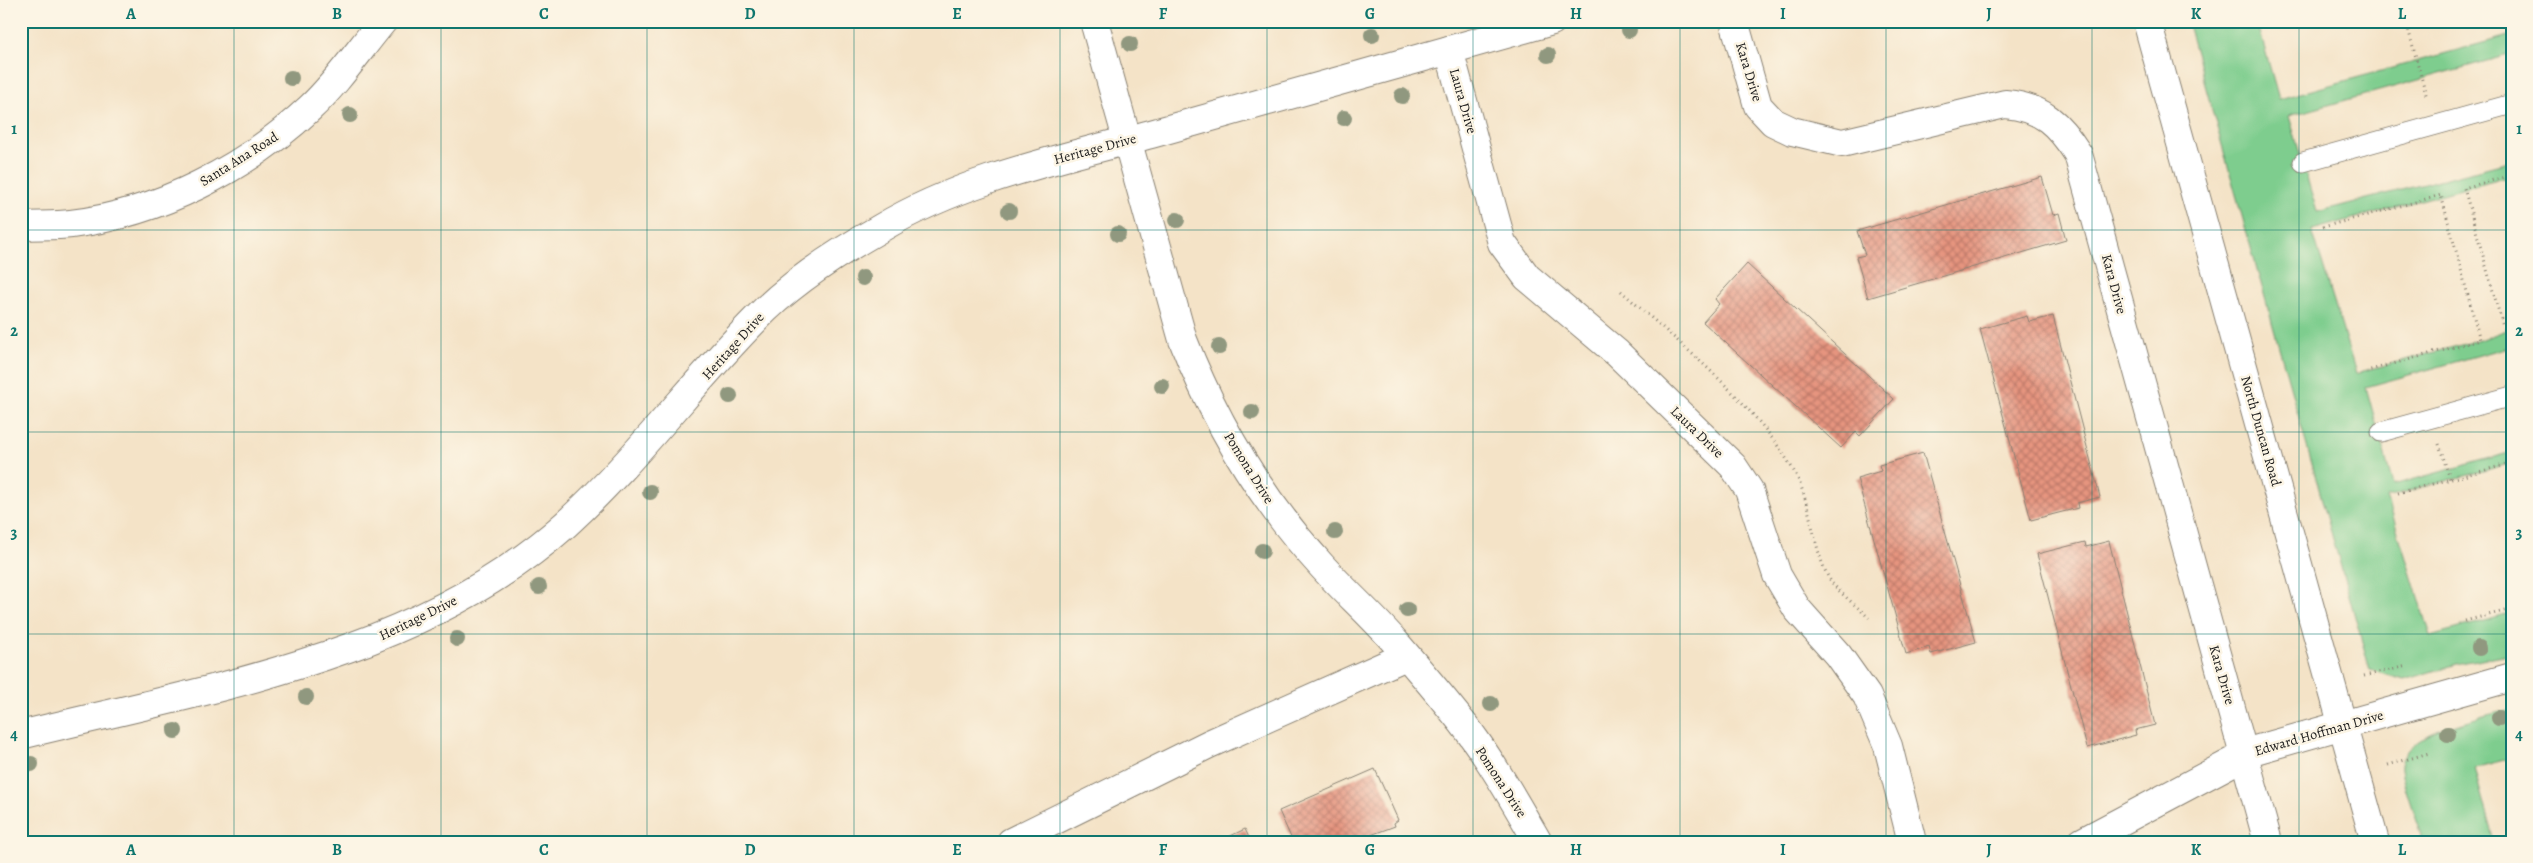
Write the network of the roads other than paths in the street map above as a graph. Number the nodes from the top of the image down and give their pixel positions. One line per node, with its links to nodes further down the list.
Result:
1 (383, 21): 10 (street, Santa Ana Road)
2 (1094, 21): 8 (street, Pomona Drive)
3 (1552, 21): 6 (street, Heritage Drive)
4 (1734, 21): 17 (street, Kara Drive)
5 (2147, 21): 15 (street, North Duncan Road)
6 (1449, 50): 8 (street, Heritage Drive); 20 (street, Laura Drive)
7 (2512, 104): 9 (lane)
8 (1126, 140): 13 (street, Pomona Drive); 16 (street, Heritage Drive)
9 (2303, 162)
10 (21, 226)
11 (2512, 396): 12 (lane)
12 (2380, 432)
13 (1406, 656): 18 (street); 19 (street, Pomona Drive)
14 (2512, 677): 15 (street, Edward Hoffman Drive)
15 (2342, 726): 17 (street, Edward Hoffman Drive); 23 (street, North Duncan Road)
16 (21, 735)
17 (2244, 756): 21 (street, Edward Hoffman Drive); 22 (street, Kara Drive)
18 (1011, 842)
19 (1538, 842)
20 (1912, 842)
21 (2082, 842)
22 (2268, 842)
23 (2375, 842)

